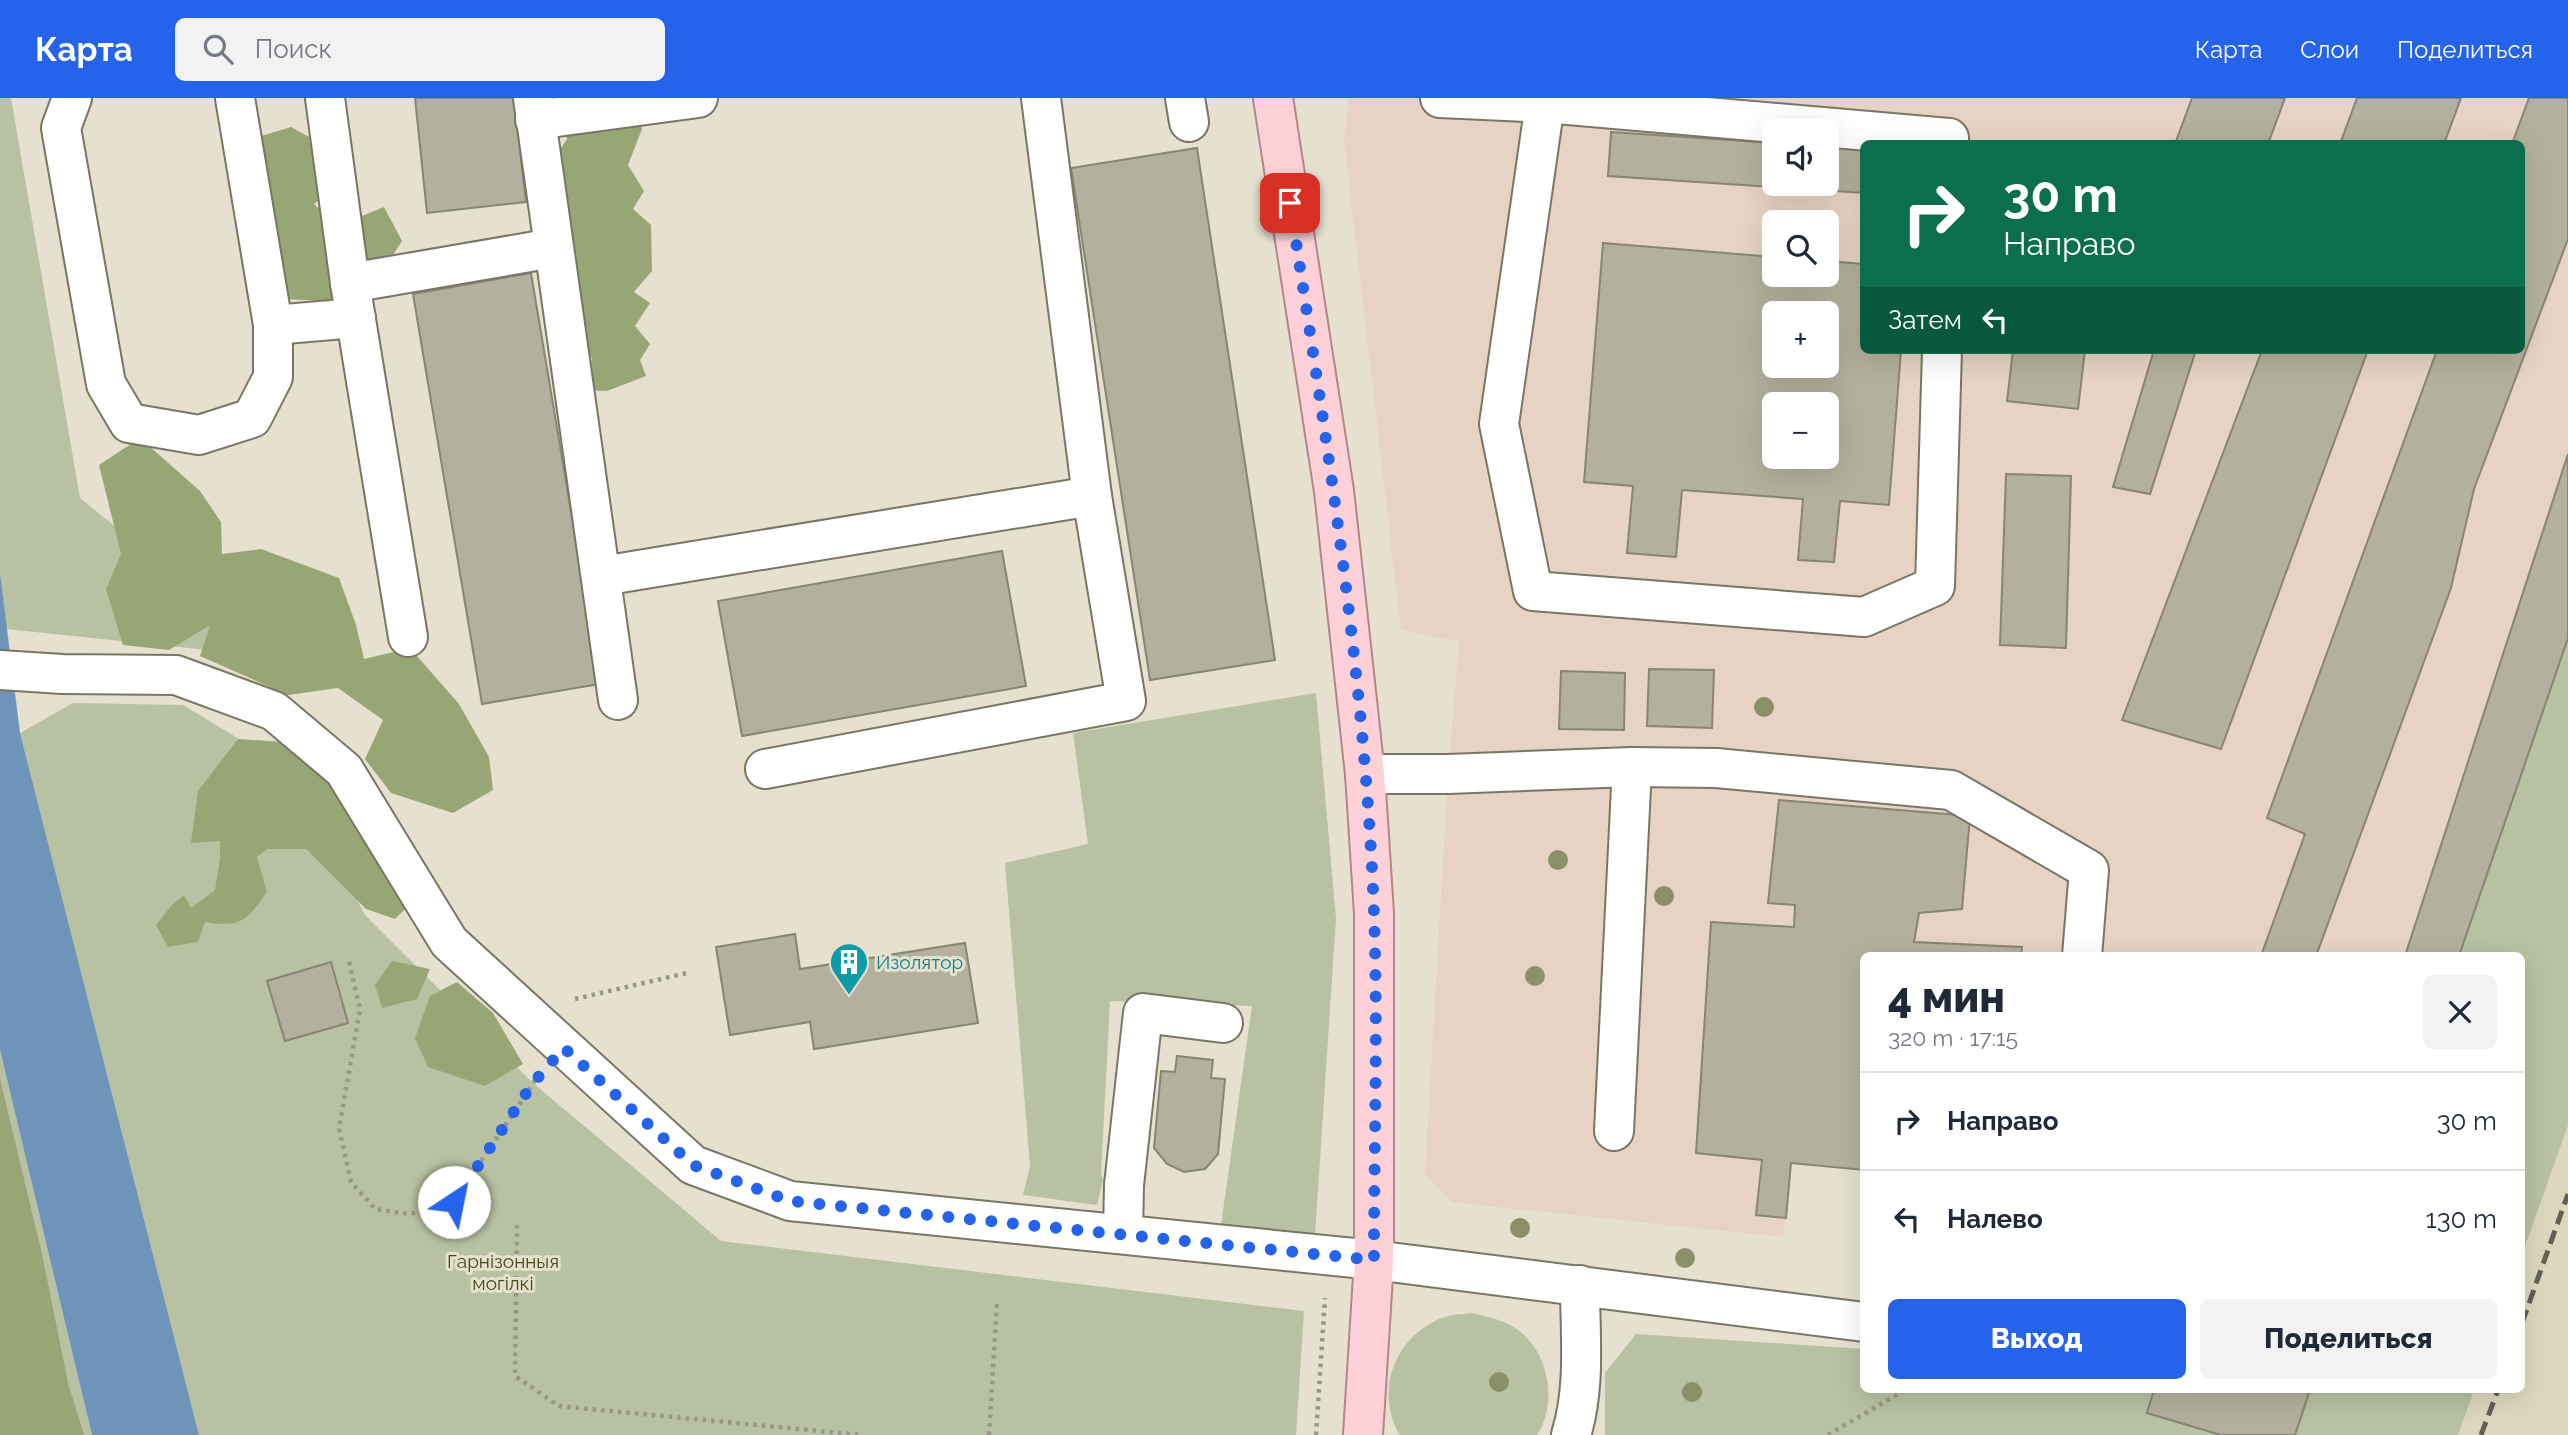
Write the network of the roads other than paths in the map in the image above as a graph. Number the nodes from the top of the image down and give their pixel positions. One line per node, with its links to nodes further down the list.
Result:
1 (72, 98): 13 (street)
2 (235, 98): 13 (street)
3 (325, 98): 12 (street)
4 (698, 98): 9 (street)
5 (1041, 98): 15 (street)
6 (1273, 98): 22 (main road)
7 (1440, 98): 8 (street)
8 (1545, 103): 10 (street); 14 (street)
9 (534, 109): 11 (street)
10 (1949, 140)
11 (553, 248): 12 (street); 16 (street)
12 (353, 301): 13 (street); 17 (street)
13 (273, 325)
14 (1942, 354)
15 (1091, 496): 16 (street); 21 (street)
16 (602, 576): 19 (street)
17 (408, 637)
18 (0, 670): 26 (street)
19 (618, 700)
20 (1632, 767): 22 (street); 23 (street); 25 (street)
21 (765, 769)
22 (1365, 774): 27 (main road)
23 (2082, 952)
24 (1223, 1023): 26 (street)
25 (1614, 1131)
26 (1123, 1234): 27 (street)
27 (1374, 1260): 28 (street); 30 (main road)
28 (1580, 1285): 29 (street); 31 (street)
29 (1860, 1321)
30 (1363, 1435)
31 (1571, 1435)

